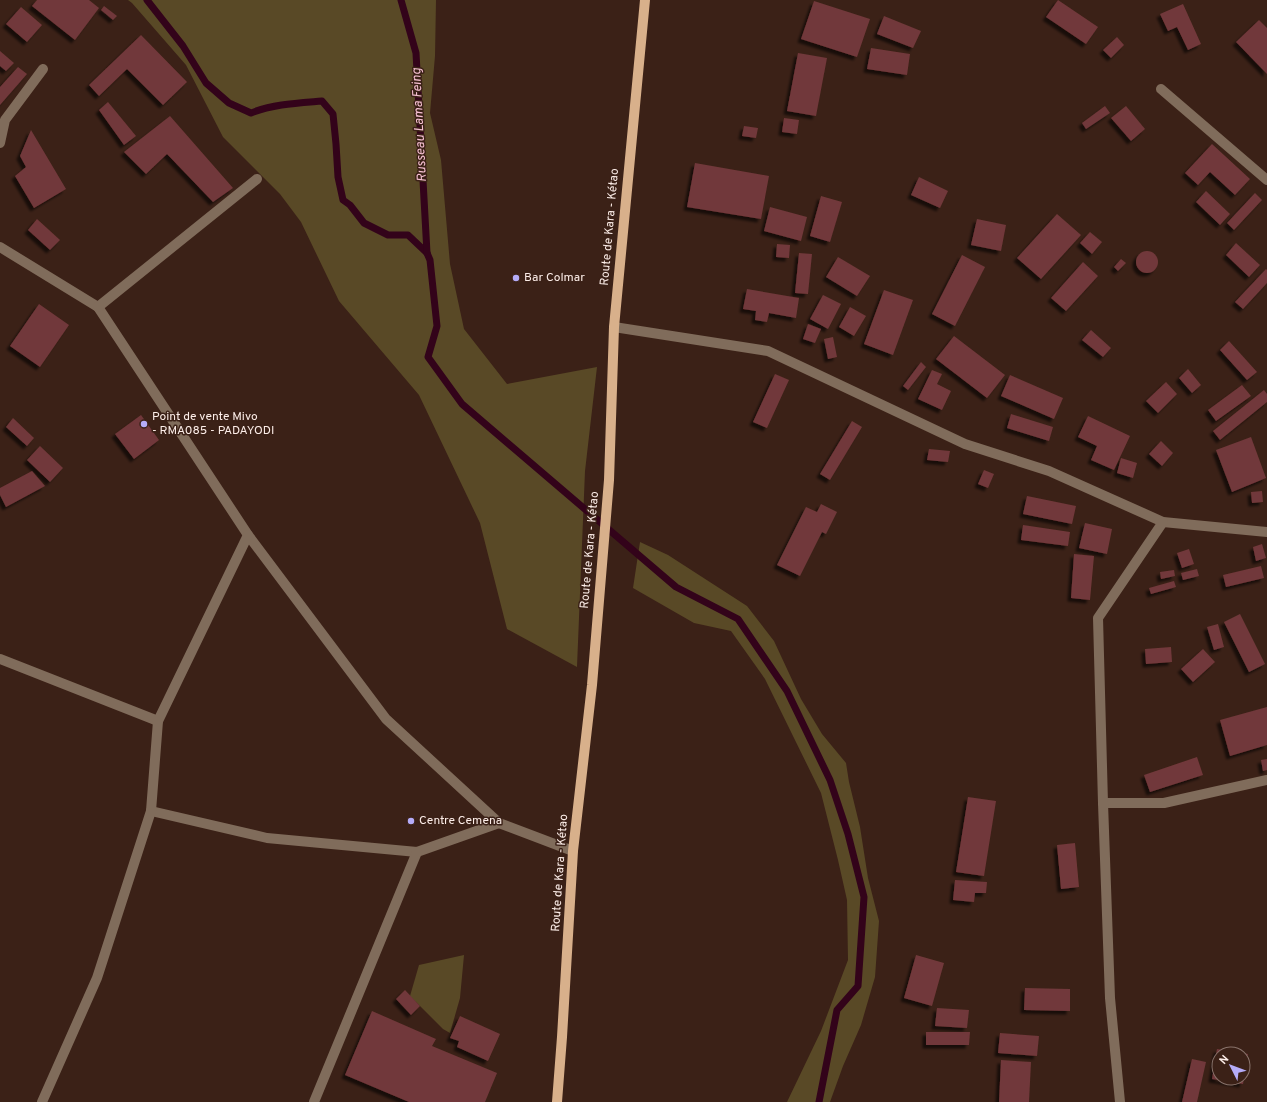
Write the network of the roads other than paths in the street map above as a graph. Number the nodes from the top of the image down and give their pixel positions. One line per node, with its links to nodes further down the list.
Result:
1 (645, 0): 9 (main road, Route de Kara - Kétao)
2 (43, 69): 4 (street)
3 (1160, 89): 6 (street)
4 (0, 143)
5 (257, 179): 8 (street)
6 (1267, 180)
7 (0, 247): 8 (street)
8 (98, 307): 12 (street)
9 (614, 327): 10 (street); 19 (main road, Route de Kara - Kétao)
10 (1163, 522): 11 (street); 16 (street)
11 (1267, 532)
12 (248, 535): 14 (street); 18 (street)
13 (0, 659): 14 (street)
14 (158, 721): 17 (street)
15 (1267, 780): 16 (street)
16 (1103, 803): 24 (street)
17 (151, 811): 20 (street); 21 (street)
18 (499, 823): 19 (street); 20 (street)
19 (573, 851): 23 (main road, Route de Kara - Kétao)
20 (417, 852): 22 (street)
21 (42, 1102)
22 (314, 1102)
23 (557, 1102)
24 (1120, 1102)

